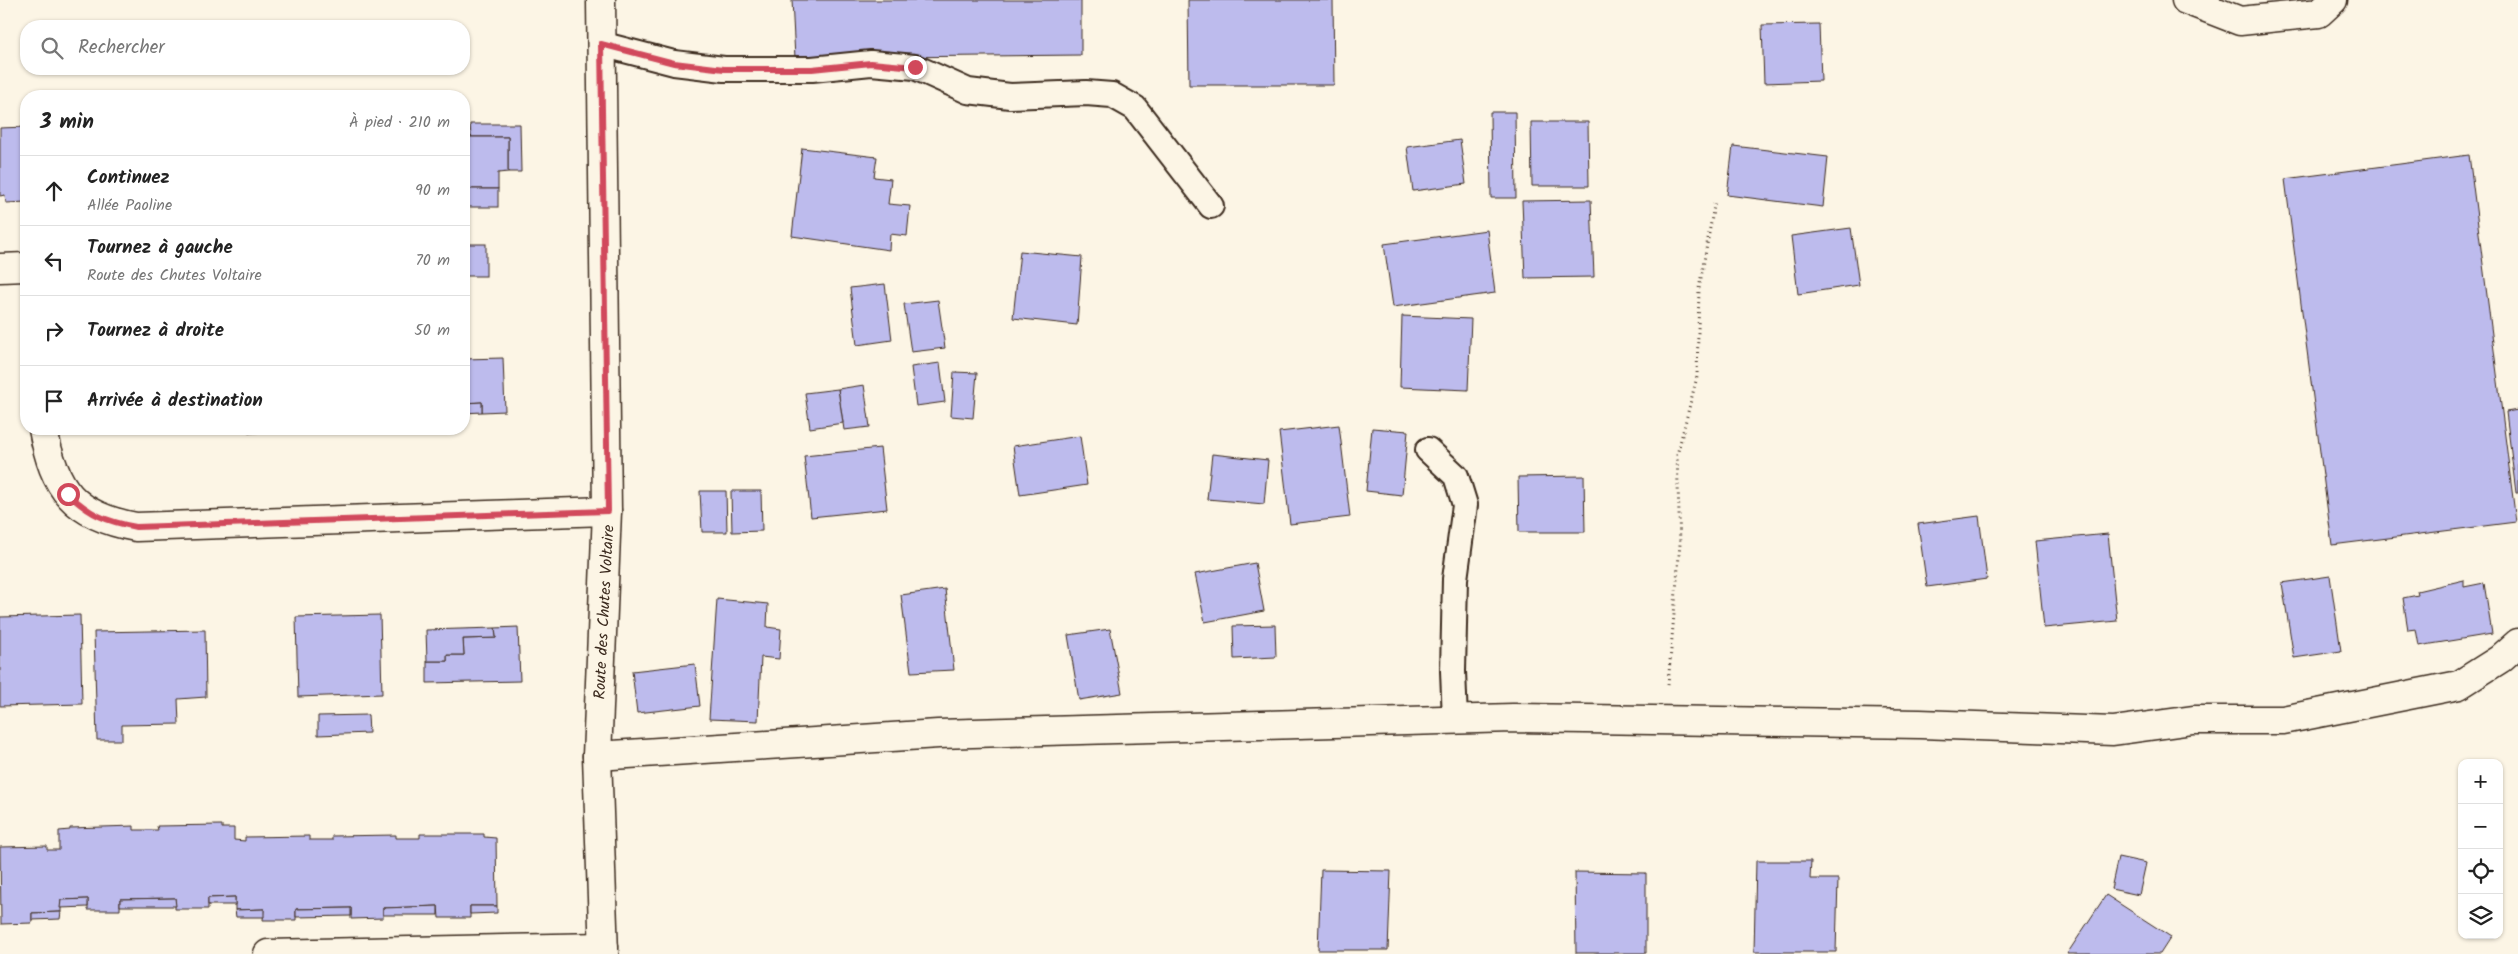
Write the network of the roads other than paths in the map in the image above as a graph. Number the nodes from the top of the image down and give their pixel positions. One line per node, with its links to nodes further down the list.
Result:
1 (601, 0): 4 (street, Route des Chutes Voltaire)
2 (2186, 0): 3 (street)
3 (2332, 0)
4 (601, 44): 5 (lane); 10 (street, Route des Chutes Voltaire)
5 (1211, 206)
6 (20, 267): 7 (street)
7 (0, 268)
8 (45, 435): 10 (street)
9 (1428, 450): 12 (lane)
10 (608, 511): 13 (street, Route des Chutes Voltaire)
11 (2518, 643): 12 (street)
12 (1455, 720): 13 (street)
13 (597, 756): 14 (street, Route des Chutes Voltaire)
14 (604, 951): 15 (street)
15 (268, 954)

